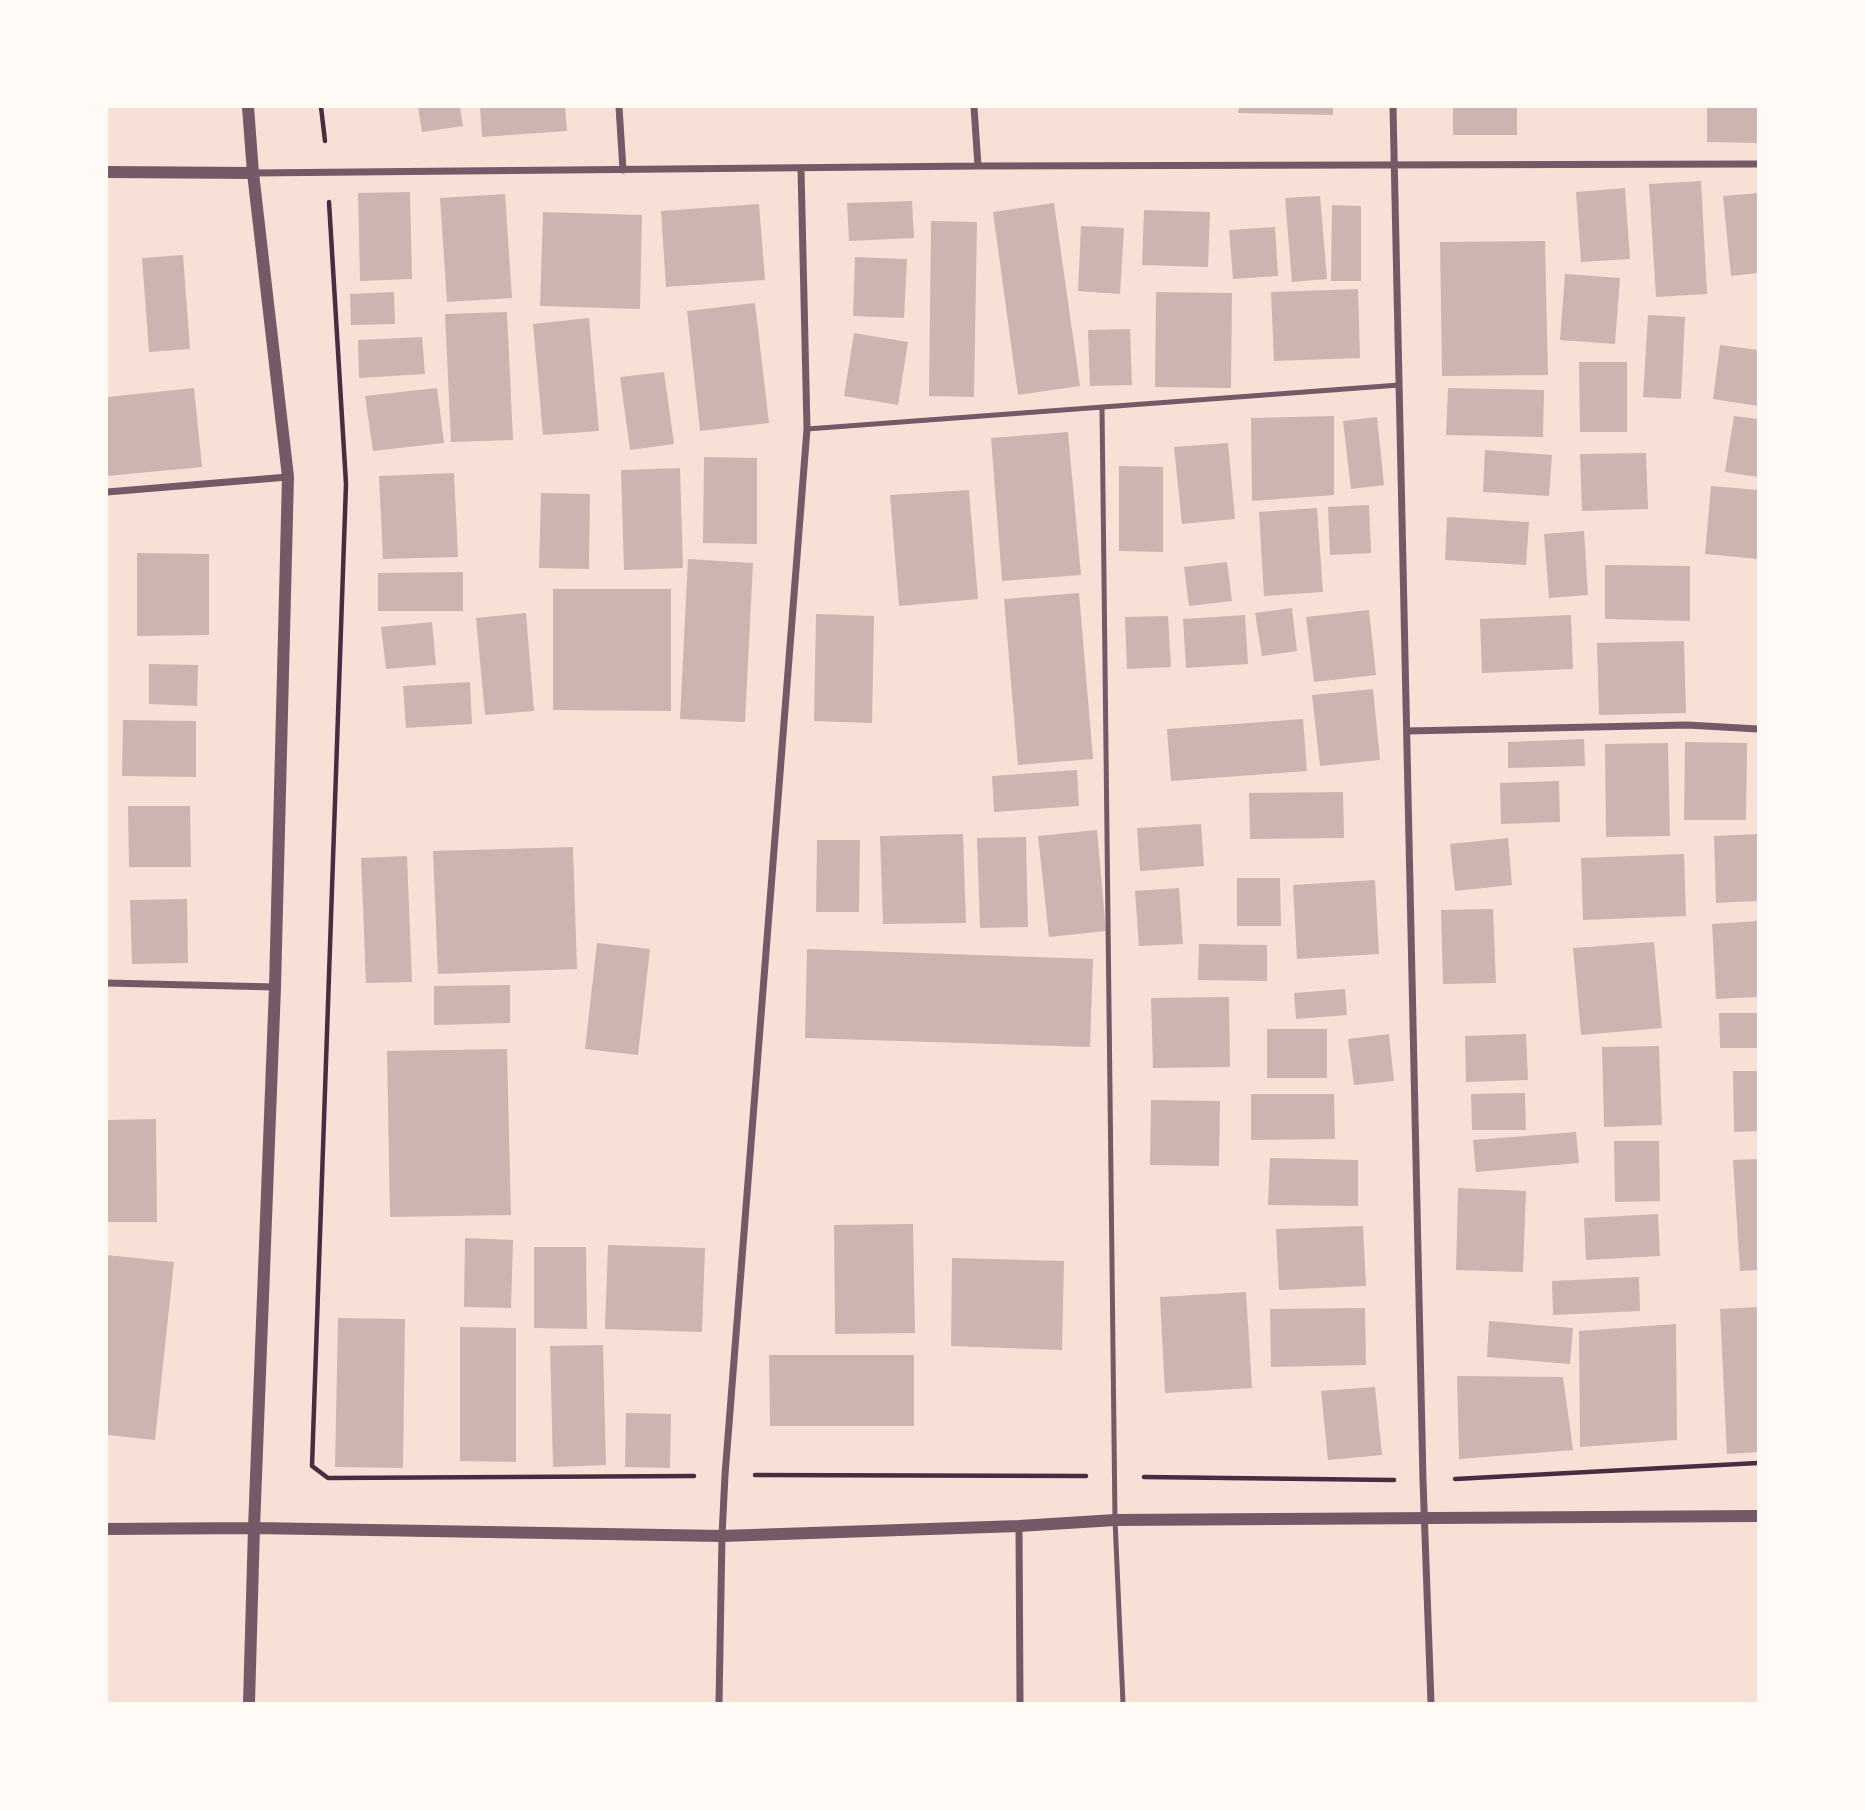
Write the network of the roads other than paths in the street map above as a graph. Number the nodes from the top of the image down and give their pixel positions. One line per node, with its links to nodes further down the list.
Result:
1 (248, 107): 11 (street)
2 (619, 107): 9 (street)
3 (974, 107): 7 (street)
4 (1393, 107): 6 (street)
5 (1758, 164): 6 (street)
6 (1394, 165): 7 (street); 12 (street)
7 (978, 166): 8 (street)
8 (802, 169): 9 (street); 14 (street)
9 (623, 170): 11 (street)
10 (107, 172): 11 (street)
11 (253, 173): 15 (street)
12 (1399, 385): 13 (lane); 18 (street)
13 (1102, 407): 14 (lane); 23 (lane)
14 (807, 429): 27 (street)
15 (288, 477): 16 (street); 20 (street)
16 (107, 492)
17 (1758, 729): 18 (street)
18 (1407, 731): 22 (street)
19 (107, 983): 20 (street)
20 (275, 987): 25 (street)
21 (1758, 1516): 22 (street)
22 (1424, 1518): 23 (street); 32 (street)
23 (1115, 1520): 24 (street); 31 (lane)
24 (1019, 1526): 27 (street); 30 (street)
25 (254, 1528): 26 (street); 27 (street); 28 (street)
26 (107, 1529)
27 (722, 1535): 29 (street)
28 (249, 1703)
29 (719, 1703)
30 (1020, 1703)
31 (1123, 1703)
32 (1431, 1703)

